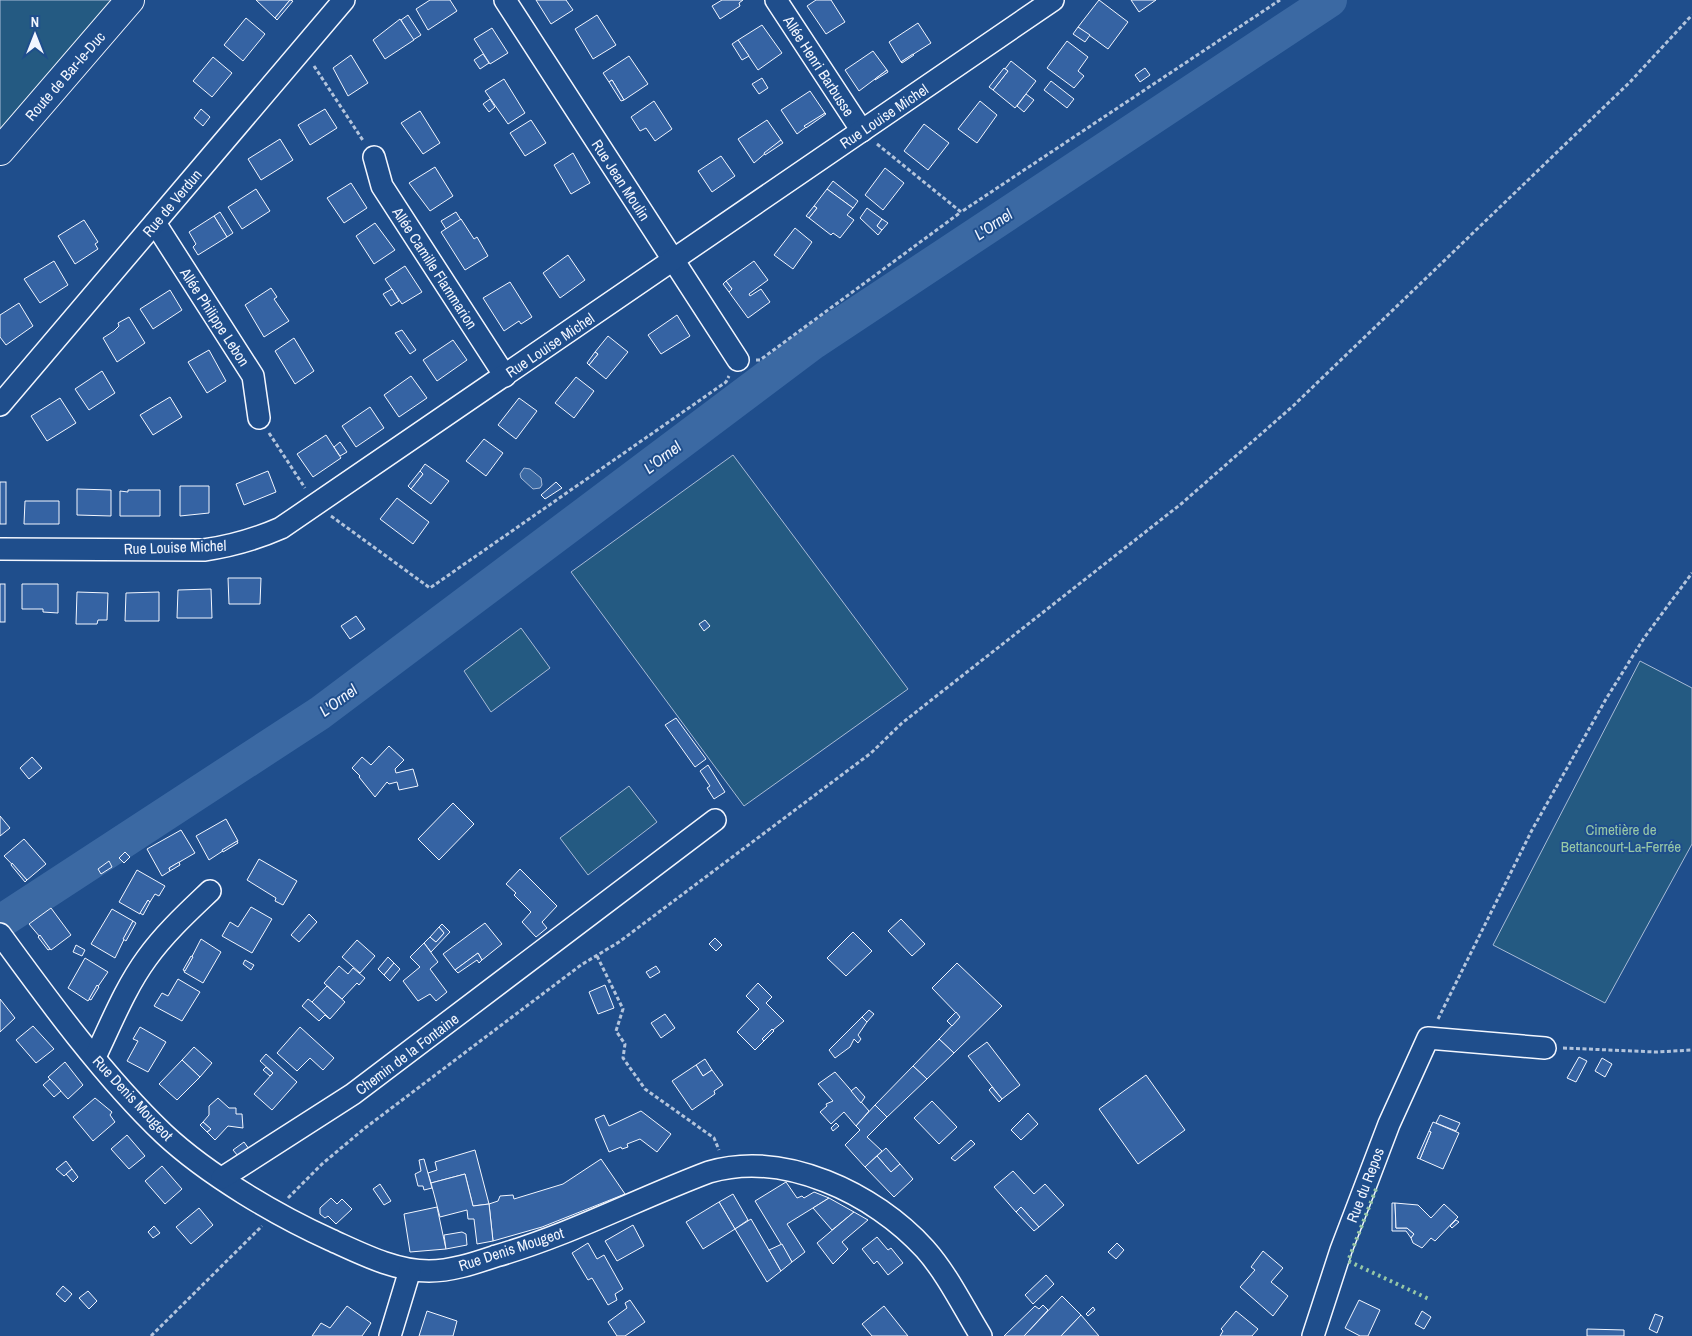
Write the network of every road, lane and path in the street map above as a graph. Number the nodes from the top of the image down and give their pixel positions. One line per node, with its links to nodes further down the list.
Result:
1 (130, 0): 10 (main road, Route de Bar-le-Duc)
2 (344, 0): 8 (street, Rue de Verdun)
3 (505, 0): 14 (street, Rue Jean Moulin)
4 (776, 0): 9 (street, Allée Henri Barbusse)
5 (1053, 0): 9 (street, Rue Louise Michel)
6 (1280, 0): 12 (path)
7 (1692, 15): 25 (path)
8 (302, 49): 11 (path); 13 (street, Rue de Verdun)
9 (862, 131): 12 (path); 14 (street, Rue Louise Michel)
10 (0, 151)
11 (374, 157): 16 (street, Allée Camille Flammarion)
12 (961, 212): 15 (path)
13 (155, 223): 17 (street, Rue de Verdun); 18 (street, Allée Philippe Lebon)
14 (674, 260): 15 (street, Rue Jean Moulin); 16 (street, Rue Louise Michel)
15 (738, 360): 19 (path)
16 (505, 376): 19 (street, Rue Louise Michel)
17 (0, 406)
18 (259, 418): 19 (path)
19 (316, 505): 20 (street, Rue Louise Michel)
20 (0, 549)
21 (1692, 573): 26 (path)
22 (715, 820): 31 (street, Chemin de la Fontaine)
23 (210, 891): 29 (street)
24 (1, 935): 29 (street, Rue Denis Mougeot)
25 (597, 956): 30 (path); 32 (path)
26 (1428, 1038): 27 (street); 37 (street, Rue du Repos)
27 (1545, 1048): 28 (path)
28 (1692, 1050)
29 (95, 1057): 31 (street, Rue Denis Mougeot)
30 (728, 1166): 33 (street, Rue Denis Mougeot); 36 (street, Rue Denis Mougeot)
31 (222, 1178): 32 (street, Rue Denis Mougeot)
32 (277, 1212): 33 (street, Rue Denis Mougeot); 34 (path)
33 (410, 1270): 35 (street)
34 (150, 1336)
35 (390, 1336)
36 (981, 1336)
37 (1313, 1336)

